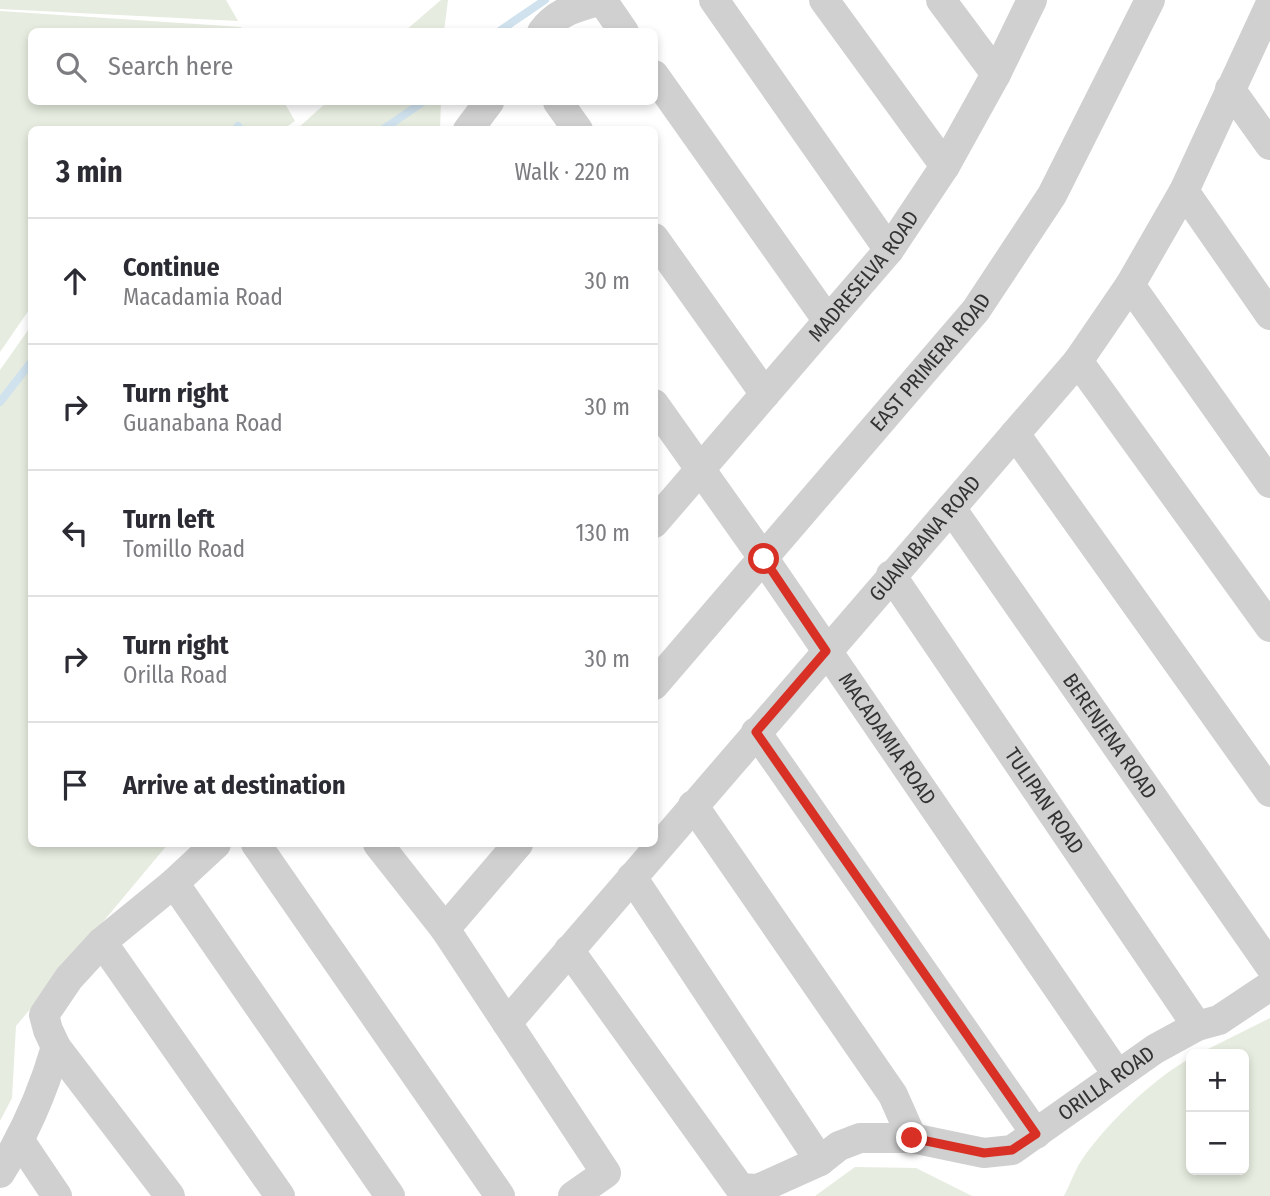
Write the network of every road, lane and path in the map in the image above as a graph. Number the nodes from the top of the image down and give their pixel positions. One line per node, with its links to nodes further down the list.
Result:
1 (602, 0): 8 (street); 9 (street)
2 (714, 0): 21 (street)
3 (824, 0): 18 (street)
4 (941, 0): 10 (street)
5 (1032, 0): 10 (street, MADRESELVA ROAD)
6 (1150, 0): 33 (street, EAST PRIMERA ROAD)
7 (1270, 5): 12 (street, GUANABANA ROAD)
8 (545, 28)
9 (621, 28)
10 (996, 74): 18 (street, MADRESELVA ROAD)
11 (658, 81): 24 (street)
12 (1230, 89): 17 (street); 19 (street, GUANABANA ROAD)
13 (487, 105): 15 (street)
14 (560, 105): 16 (street)
15 (471, 126)
16 (575, 126)
17 (1270, 145)
18 (945, 166): 21 (street, MADRESELVA ROAD)
19 (1184, 191): 22 (street, GUANABANA ROAD); 23 (street)
20 (658, 244): 26 (street)
21 (889, 250): 24 (street, MADRESELVA ROAD)
22 (1130, 285): 25 (street, GUANABANA ROAD); 30 (street)
23 (1270, 315)
24 (828, 321): 26 (street, MADRESELVA ROAD)
25 (1078, 361): 28 (street, GUANABANA ROAD); 35 (street)
26 (765, 394): 29 (street, MADRESELVA ROAD)
27 (658, 410): 29 (street, MACADAMIA ROAD)
28 (1015, 434): 31 (street, GUANABANA ROAD); 39 (street)
29 (701, 470): 32 (street, MADRESELVA ROAD); 33 (street, MACADAMIA ROAD)
30 (1270, 483)
31 (951, 508): 34 (street, GUANABANA ROAD); 52 (street, BERENJENA ROAD)
32 (658, 518)
33 (764, 559): 36 (street, MACADAMIA ROAD); 37 (street, EAST PRIMERA ROAD)
34 (891, 575): 36 (street, GUANABANA ROAD); 55 (street, TULIPAN ROAD)
35 (1270, 627)
36 (826, 651): 38 (street, GUANABANA ROAD); 57 (street, MACADAMIA ROAD)
37 (658, 680)
38 (756, 732): 40 (street, GUANABANA ROAD); 58 (street)
39 (1270, 792)
40 (693, 805): 41 (street, GUANABANA ROAD); 59 (street)
41 (658, 846)
42 (213, 847): 48 (street)
43 (259, 847): 67 (street)
44 (380, 847): 49 (street)
45 (515, 847): 49 (street)
46 (657, 847): 47 (street, GUANABANA ROAD)
47 (632, 877): 51 (street, GUANABANA ROAD); 61 (street)
48 (174, 883): 50 (street); 66 (street)
49 (445, 929): 54 (street)
50 (102, 942): 56 (street); 65 (street)
51 (569, 950): 54 (street, GUANABANA ROAD); 61 (street, ORILLA ROAD)
52 (1270, 965)
53 (1270, 986): 55 (street, ORILLA ROAD)
54 (507, 1023): 68 (street)
55 (1197, 1026): 57 (street, ORILLA ROAD)
56 (56, 1047): 60 (street); 64 (street)
57 (1117, 1074): 58 (street, ORILLA ROAD)
58 (1036, 1134): 59 (street, ORILLA ROAD)
59 (912, 1138): 61 (street, ORILLA ROAD)
60 (20, 1142): 62 (street); 63 (street)
61 (820, 1161)
62 (0, 1174)
63 (57, 1196)
64 (170, 1196)
65 (280, 1196)
66 (390, 1196)
67 (500, 1196)
68 (573, 1196)

